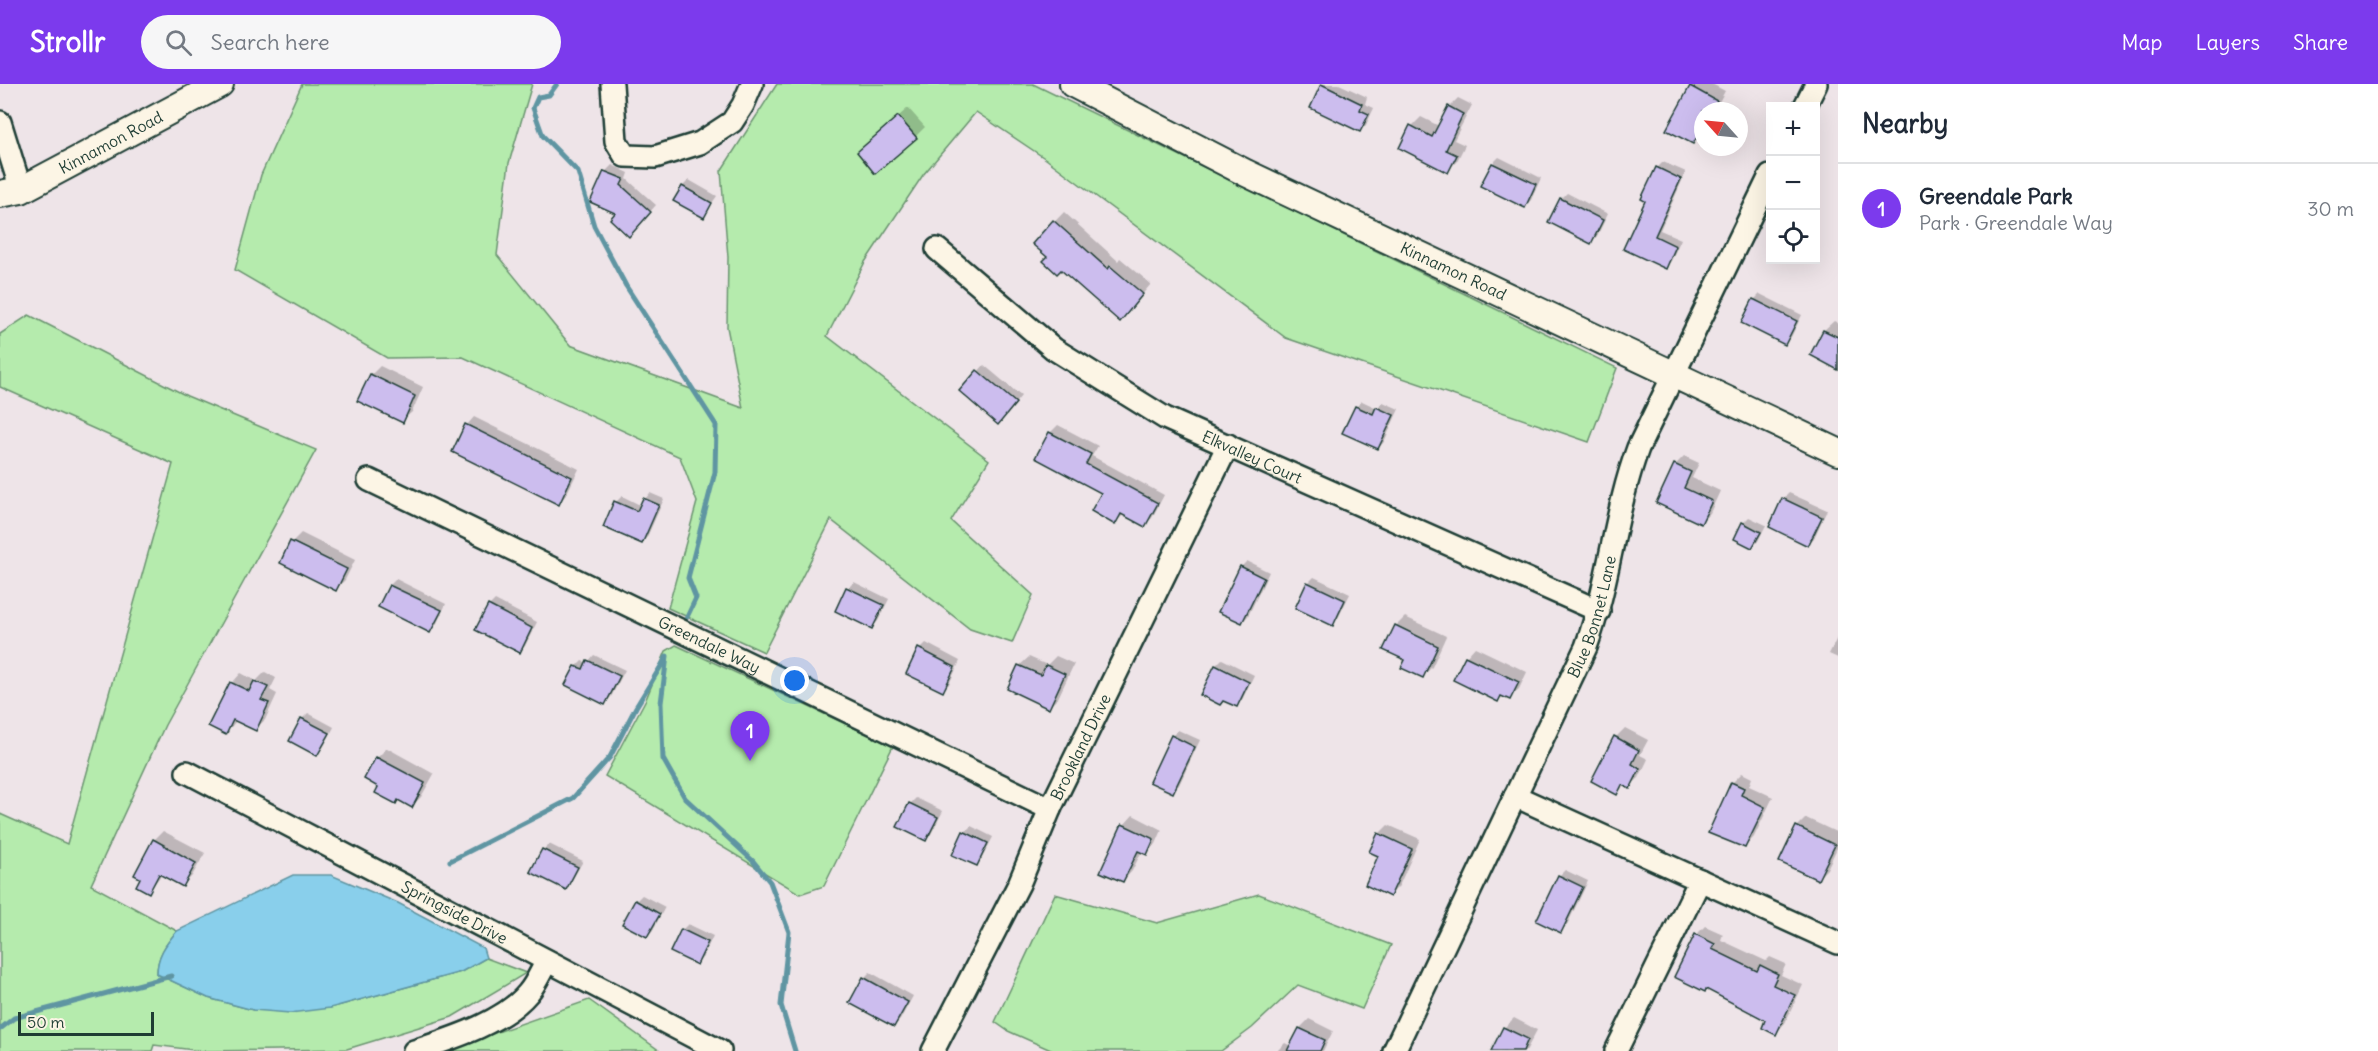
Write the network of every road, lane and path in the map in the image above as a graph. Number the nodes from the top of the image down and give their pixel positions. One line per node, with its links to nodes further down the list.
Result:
1 (220, 84): 9 (main road, Kinnamon Road)
2 (612, 84): 3 (street)
3 (752, 84)
4 (1073, 84): 11 (main road, Kinnamon Road)
5 (1816, 84): 6 (street)
6 (1807, 102)
7 (0, 122): 9 (street)
8 (1766, 184): 11 (street, Blue Bonnet Lane)
9 (10, 192)
10 (937, 249): 12 (street, Elkvalley Court)
11 (1674, 373): 13 (main road, Kinnamon Road); 15 (street, Blue Bonnet Lane)
12 (1228, 445): 15 (street, Elkvalley Court); 18 (street, Brookland Drive)
13 (1838, 452)
14 (369, 480): 18 (street, Greendale Way)
15 (1599, 610): 17 (street, Blue Bonnet Lane)
16 (187, 772): 21 (street, Springside Drive)
17 (1515, 796): 19 (street); 25 (street, Blue Bonnet Lane)
18 (1050, 809): 24 (street, Brookland Drive)
19 (1700, 880): 20 (street); 26 (street)
20 (1838, 943)
21 (547, 961): 22 (street); 23 (street, Springside Drive)
22 (414, 1051)
23 (720, 1051)
24 (933, 1051)
25 (1394, 1051)
26 (1616, 1051)

